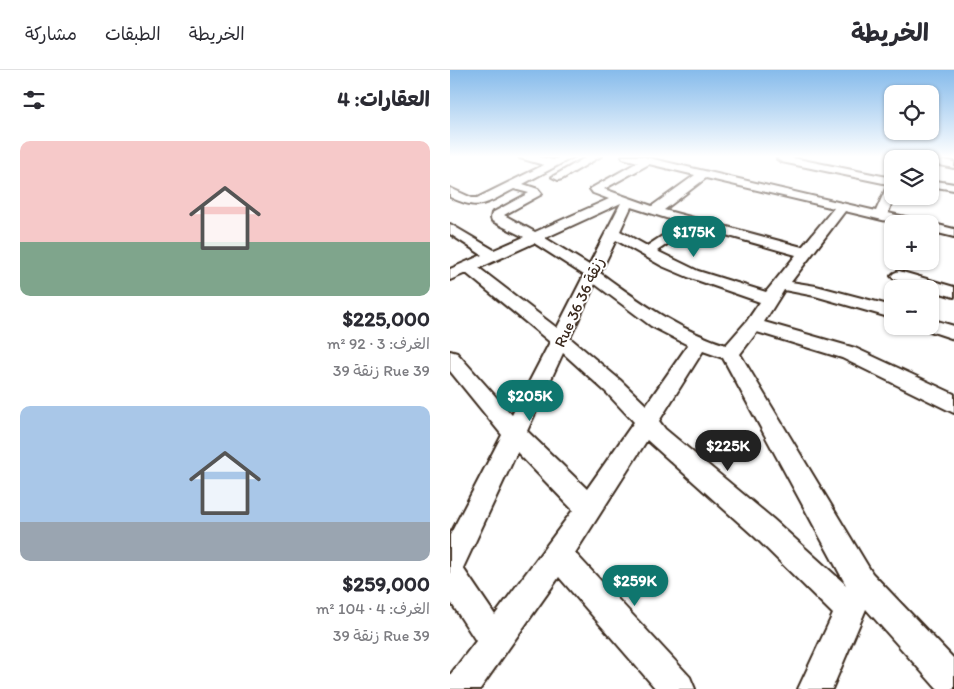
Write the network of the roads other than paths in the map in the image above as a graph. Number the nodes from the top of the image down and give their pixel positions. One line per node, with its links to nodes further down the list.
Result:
1 (514, 185): 6 (street); 8 (street)
2 (603, 185): 9 (street)
3 (689, 185): 12 (street)
4 (765, 185): 11 (street)
5 (941, 185): 7 (street)
6 (540, 186): 20 (street)
7 (954, 187)
8 (450, 192)
9 (623, 201): 12 (street); 18 (street, Rue 36 زنقة 36); 20 (street)
10 (885, 205): 13 (street)
11 (842, 207): 13 (street); 22 (street)
12 (654, 211): 15 (street)
13 (881, 215): 14 (street)
14 (884, 216)
15 (692, 222): 21 (street); 22 (street)
16 (450, 228): 23 (street)
17 (939, 229): 19 (street)
18 (612, 232): 21 (street); 25 (street, Rue 36 زنقة 36)
19 (954, 233)
20 (535, 237): 23 (street); 25 (street)
21 (648, 251): 27 (street)
22 (806, 253): 27 (street)
23 (493, 256): 24 (street)
24 (459, 271): 33 (street)
25 (592, 274): 33 (street, Rue 36 زنقة 36); 34 (street)
26 (899, 276): 28 (street)
27 (775, 292): 29 (street); 30 (street)
28 (954, 292)
29 (884, 310)
30 (753, 325): 35 (street); 37 (street)
31 (939, 328): 32 (street)
32 (954, 333)
33 (561, 341): 38 (street); 39 (street, Rue 36 زنقة 36)
34 (699, 343): 35 (street); 38 (street)
35 (730, 353): 44 (street)
36 (450, 358): 39 (street)
37 (954, 404)
38 (648, 422): 40 (street); 44 (street)
39 (514, 432): 40 (street); 42 (street, Rue 36 زنقة 36)
40 (588, 508): 41 (street)
41 (558, 555): 45 (street); 48 (street)
42 (450, 564)
43 (450, 575): 45 (street)
44 (857, 597): 46 (street); 49 (street)
45 (495, 642): 47 (street)
46 (954, 683)
47 (460, 689)
48 (678, 689)
49 (814, 689)

